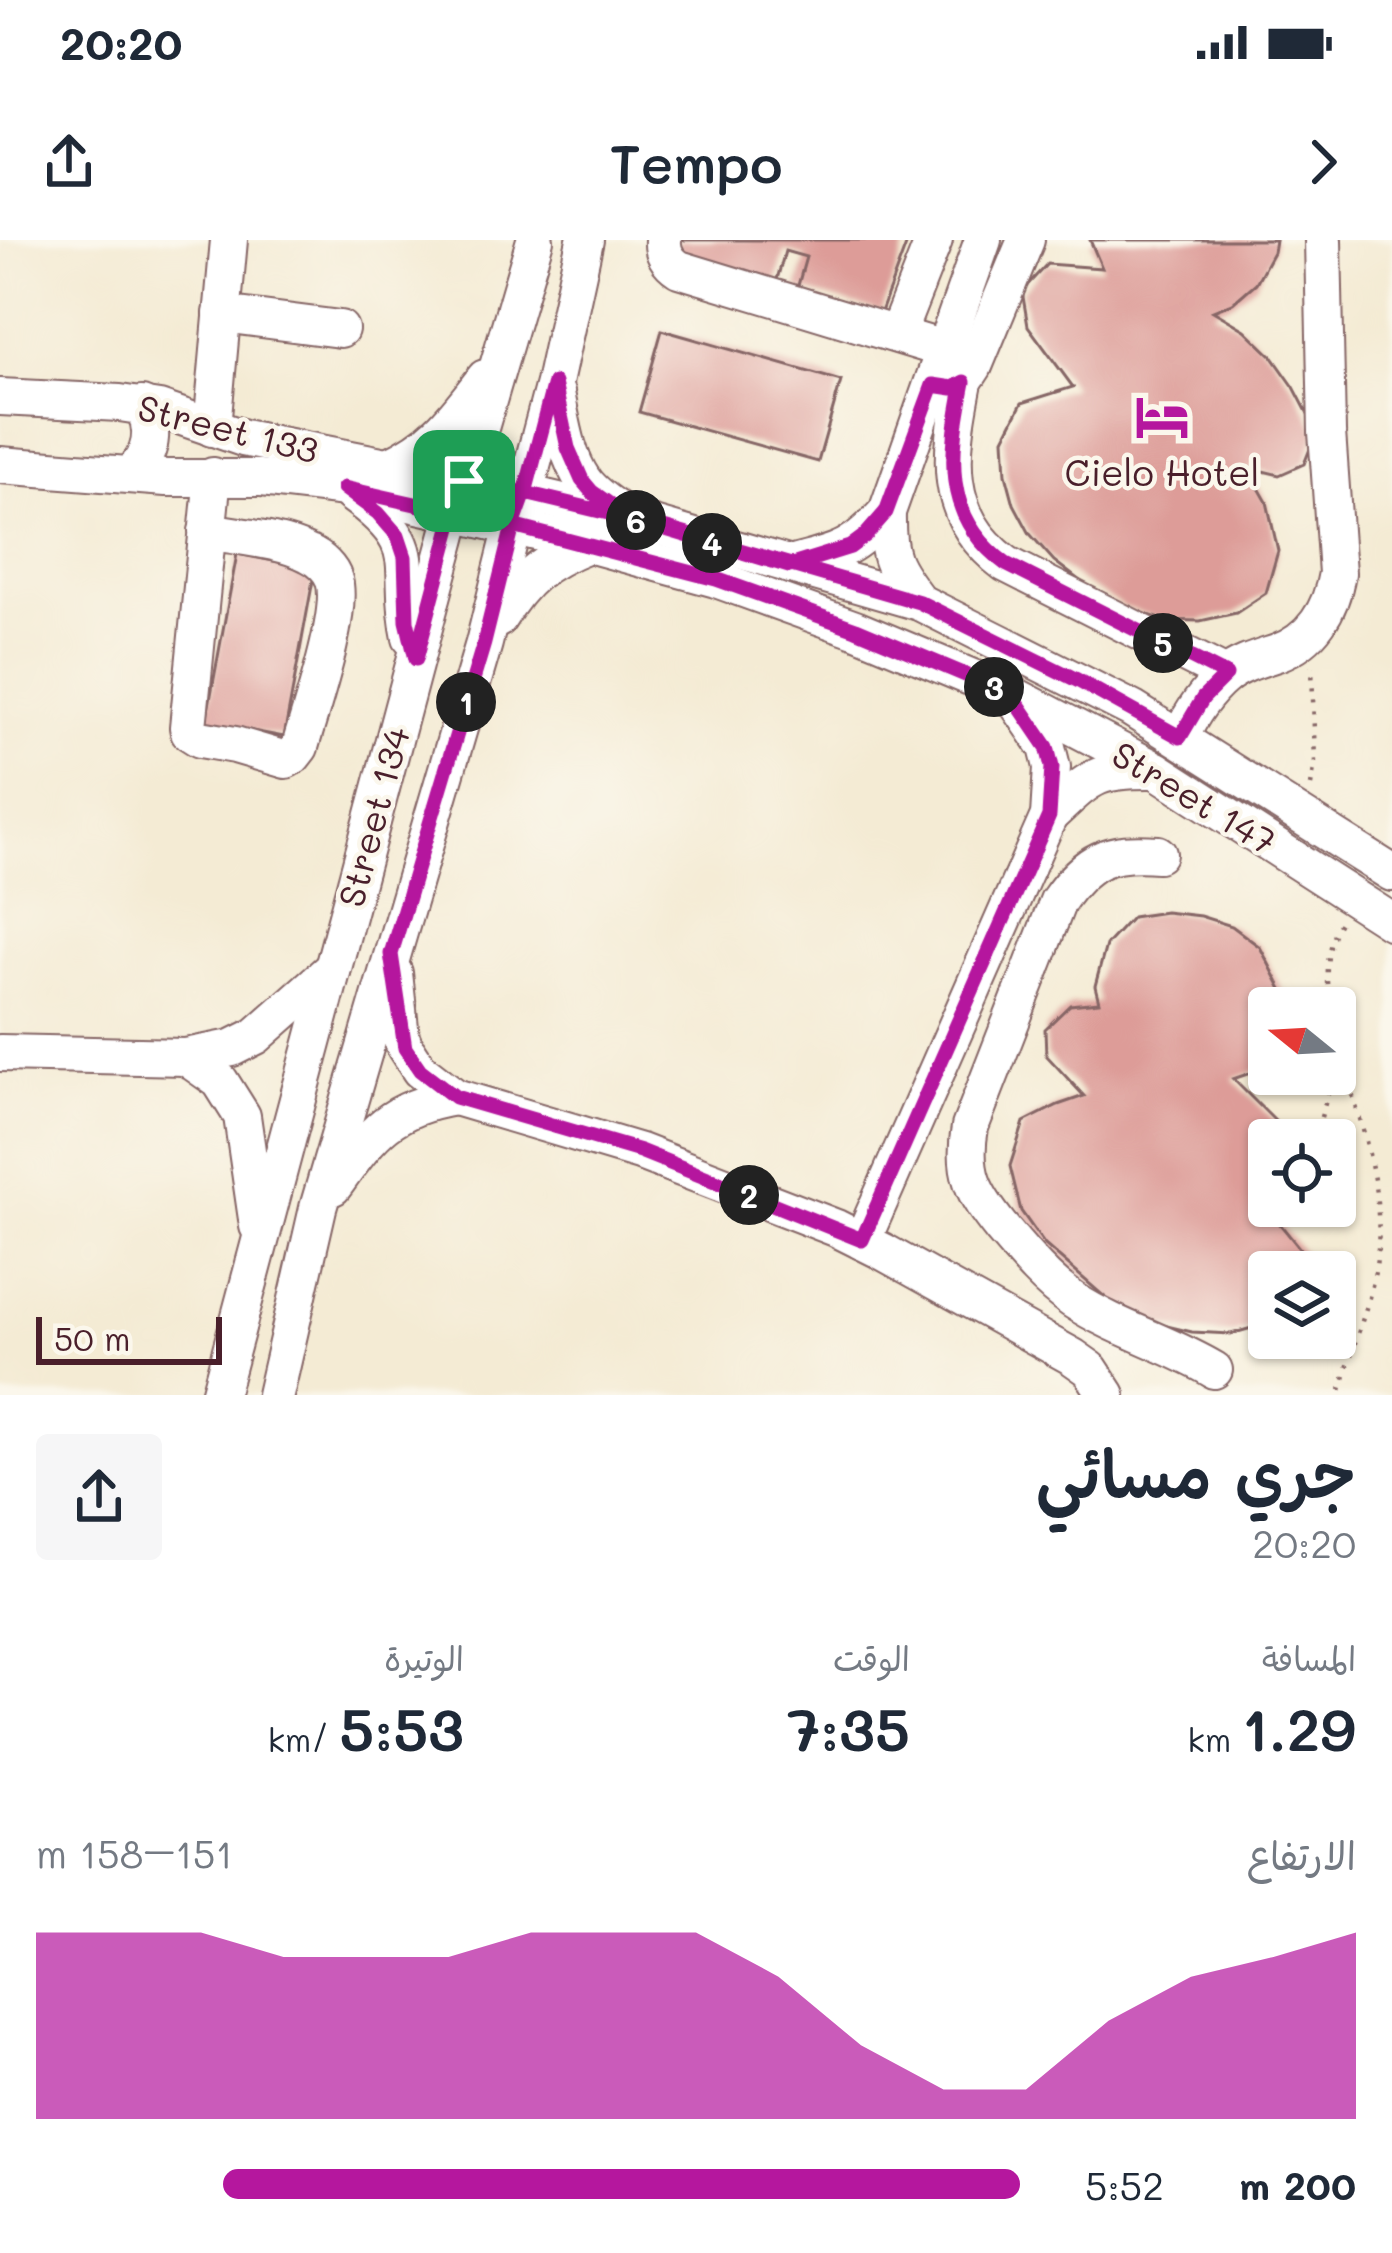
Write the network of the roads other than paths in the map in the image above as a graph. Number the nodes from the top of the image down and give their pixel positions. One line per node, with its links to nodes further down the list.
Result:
1 (229, 240): 9 (street)
2 (535, 240): 13 (street, Street 134)
3 (585, 240): 14 (street, Street 134)
4 (663, 240): 11 (street)
5 (934, 240): 11 (street)
6 (983, 240): 12 (street)
7 (1027, 240): 15 (street)
8 (1323, 240): 34 (street)
9 (222, 314): 10 (street); 18 (street)
10 (340, 329)
11 (896, 334): 12 (street)
12 (944, 349): 15 (street)
13 (498, 361): 20 (street); 24 (street, Street 134)
14 (554, 383): 25 (street, Street 134); 27 (street)
15 (948, 384): 26 (street); 34 (street)
16 (0, 397): 17 (street, Street 133)
17 (142, 405): 18 (street, Street 133); 21 (street)
18 (212, 428): 20 (street, Street 133)
19 (0, 465): 21 (street, Street 133)
20 (389, 466): 24 (street, Street 133)
21 (131, 474): 22 (street, Street 133)
22 (213, 476): 23 (street, Street 133); 28 (street)
23 (344, 488): 24 (street, Street 133); 33 (street)
24 (459, 497): 25 (street, Street 133); 33 (street, Street 134)
25 (519, 509): 27 (street, Street 147); 29 (street, Street 147); 32 (street, Street 134)
26 (886, 512): 30 (street); 31 (street)
27 (629, 518): 30 (street, Street 147)
28 (207, 531): 28 (street)
29 (588, 544): 32 (street); 35 (street, Street 147)
30 (789, 566): 31 (street, Street 147)
31 (919, 602): 36 (street, Street 147)
32 (484, 643): 42 (street, Street 134)
33 (416, 659): 43 (street, Street 134)
34 (1226, 675): 36 (street)
35 (1011, 694): 37 (street, Street 147); 38 (street)
36 (1180, 737): 40 (street, Street 147)
37 (1156, 770): 38 (street); 41 (street, Street 147)
38 (1049, 816): 44 (street)
39 (1158, 854): 45 (street)
40 (1392, 873)
41 (1392, 922)
42 (391, 954): 48 (street); 49 (street, Street 134)
43 (334, 968): 47 (street); 51 (street, Street 134)
44 (964, 1008): 45 (street); 50 (street)
45 (1009, 1028): 52 (street)
46 (0, 1053): 47 (street)
47 (186, 1058): 51 (street)
48 (455, 1097): 49 (street); 50 (street)
49 (318, 1208): 54 (street, Street 134)
50 (862, 1240): 55 (street)
51 (260, 1246): 53 (street, Street 134)
52 (1214, 1370)
53 (219, 1395)
54 (274, 1395)
55 (1107, 1395)

